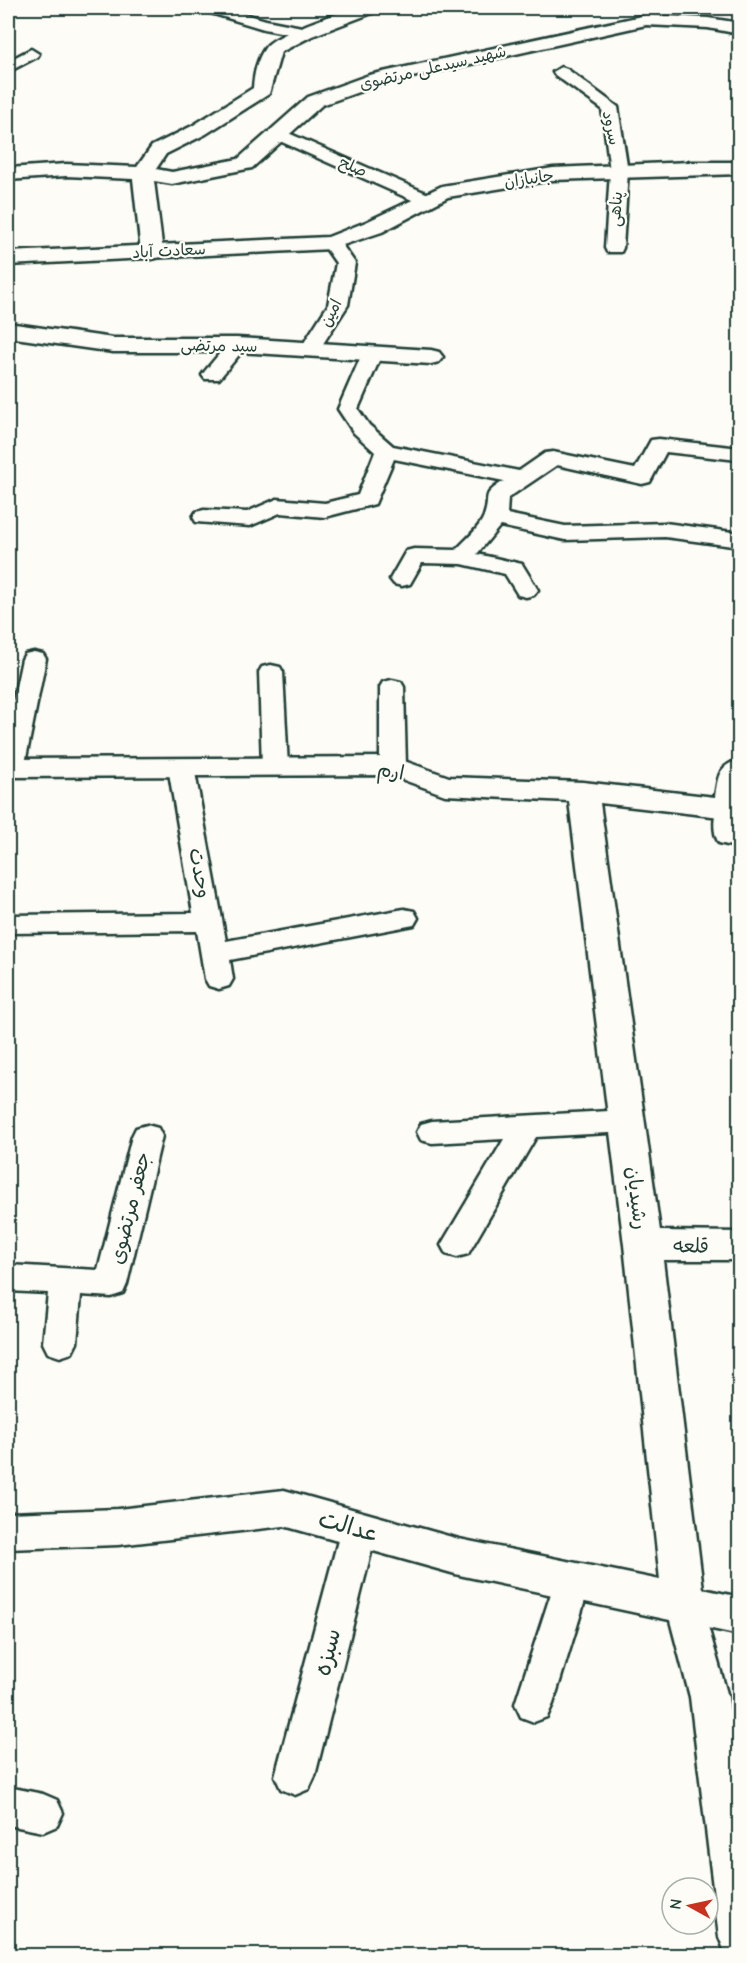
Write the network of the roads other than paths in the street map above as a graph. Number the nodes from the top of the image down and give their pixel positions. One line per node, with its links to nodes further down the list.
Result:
1 (209, 8): 4 (lane)
2 (369, 8): 4 (street)
3 (740, 28): 8 (street, شهید سیدعلی مرتضوی)
4 (306, 32): 11 (street)
5 (31, 54): 6 (lane)
6 (8, 67)
7 (561, 72): 10 (lane, سرود)
8 (279, 134): 11 (street, شهید سیدعلی مرتضوی); 13 (lane, صلح)
9 (740, 168): 10 (street, جانبازان)
10 (619, 171): 13 (street, جانبازان); 15 (lane, پناهی)
11 (143, 173): 12 (street, شهید سیدعلی مرتضوی); 16 (street)
12 (8, 174)
13 (427, 200): 14 (street, جانبازان)
14 (331, 243): 16 (street, سعادت آباد); 20 (lane, امین)
15 (614, 248)
16 (152, 252): 17 (street, سعادت آباد)
17 (8, 259)
18 (8, 330): 19 (street, سید مرتضی)
19 (237, 345): 20 (street, سید مرتضی); 23 (lane)
20 (310, 349): 21 (street, سید مرتضی)
21 (372, 354): 22 (street, سید مرتضی); 24 (lane)
22 (431, 357)
23 (212, 375)
24 (386, 451): 26 (lane); 27 (lane)
25 (738, 454): 26 (lane)
26 (524, 478): 28 (lane)
27 (204, 517)
28 (495, 518): 29 (lane); 30 (lane)
29 (740, 540)
30 (462, 556): 31 (lane); 32 (lane)
31 (402, 579)
32 (526, 590)
33 (33, 659): 39 (lane)
34 (271, 672): 38 (lane)
35 (392, 687): 36 (lane)
36 (393, 766): 38 (street, ارم); 41 (street, ارم)
37 (181, 767): 38 (street, ارم); 39 (street, ارم); 45 (lane, وحدت)
38 (275, 767)
39 (9, 768)
40 (740, 769): 42 (street)
41 (583, 792): 42 (street, ارم); 47 (street, رشیدیان)
42 (729, 808): 43 (lane)
43 (740, 839)
44 (404, 918): 45 (lane, وحدت)
45 (209, 922): 46 (lane)
46 (10, 924)
47 (627, 1121): 48 (lane); 52 (street, رشیدیان)
48 (527, 1126): 49 (lane); 51 (lane)
49 (432, 1132)
50 (147, 1136): 55 (lane, جعفر مرتضوی)
51 (457, 1245)
52 (643, 1245): 53 (street, قلعه); 60 (street, رشیدیان)
53 (740, 1246)
54 (8, 1278): 55 (lane, جعفر مرتضوی)
55 (66, 1281): 56 (lane)
56 (60, 1343)
57 (359, 1529): 58 (street, عدالت); 59 (street, عدالت); 63 (lane, سبزه)
58 (8, 1531)
59 (573, 1581): 60 (street, عدالت); 62 (lane)
60 (684, 1605): 61 (street, عدالت); 64 (lane)
61 (740, 1616)
62 (534, 1704)
63 (295, 1776)
64 (740, 1937)

